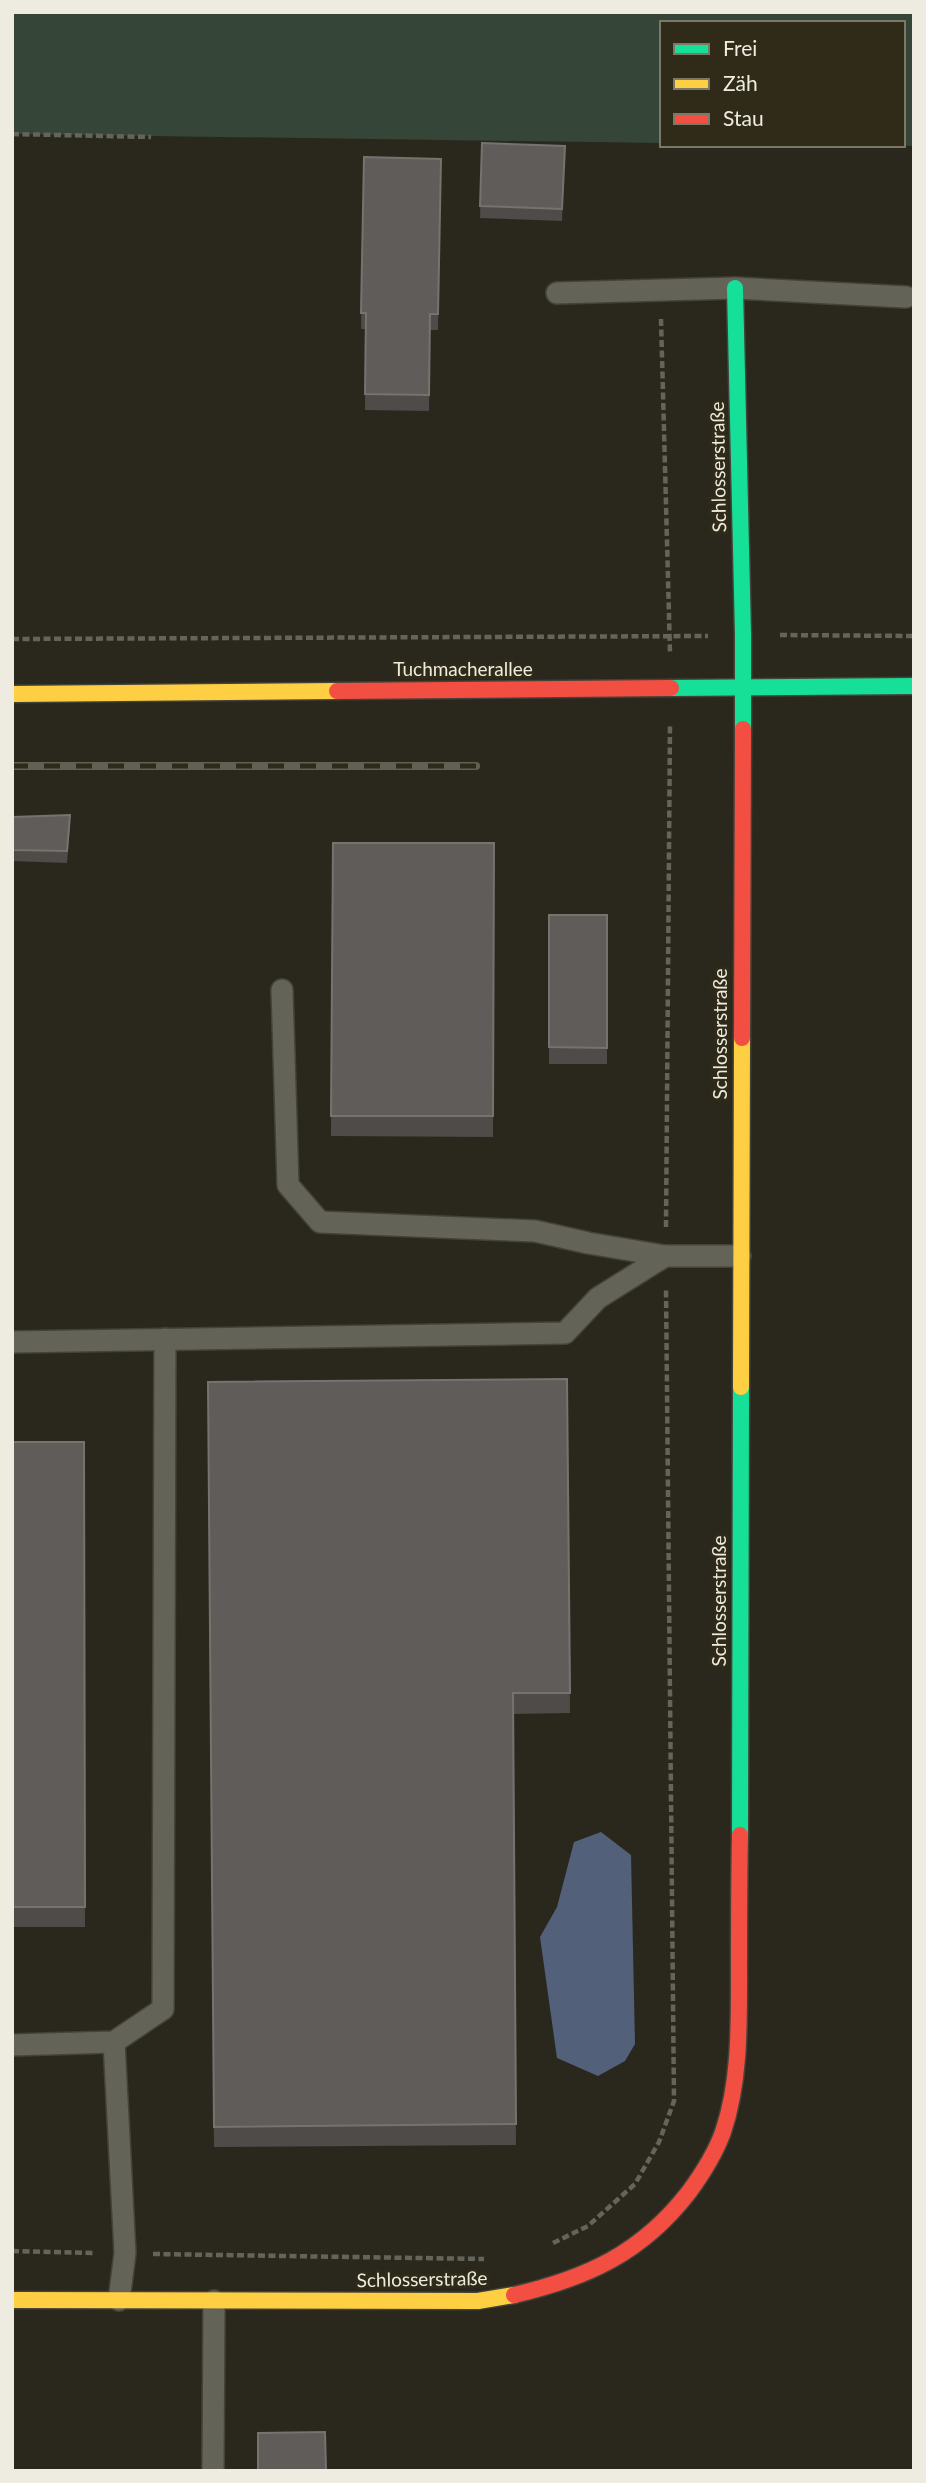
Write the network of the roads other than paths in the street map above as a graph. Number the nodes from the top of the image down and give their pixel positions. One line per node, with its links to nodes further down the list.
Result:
1 (735, 288): 2 (lane); 3 (lane); 5 (street, Schlosserstraße)
2 (557, 293)
3 (906, 297)
4 (914, 686): 5 (street, Tuchmacherallee)
5 (741, 688): 6 (street, Tuchmacherallee); 9 (street, Schlosserstraße)
6 (12, 694)
7 (282, 990): 8 (lane)
8 (665, 1256): 9 (lane); 10 (lane)
9 (740, 1256): 16 (street, Schlosserstraße)
10 (165, 1339): 11 (lane); 12 (lane)
11 (12, 1342)
12 (114, 2042): 13 (lane); 15 (lane)
13 (12, 2045)
14 (12, 2300): 15 (street, Schlosserstraße)
15 (119, 2300): 16 (street, Schlosserstraße)
16 (214, 2301): 17 (lane)
17 (213, 2471)

